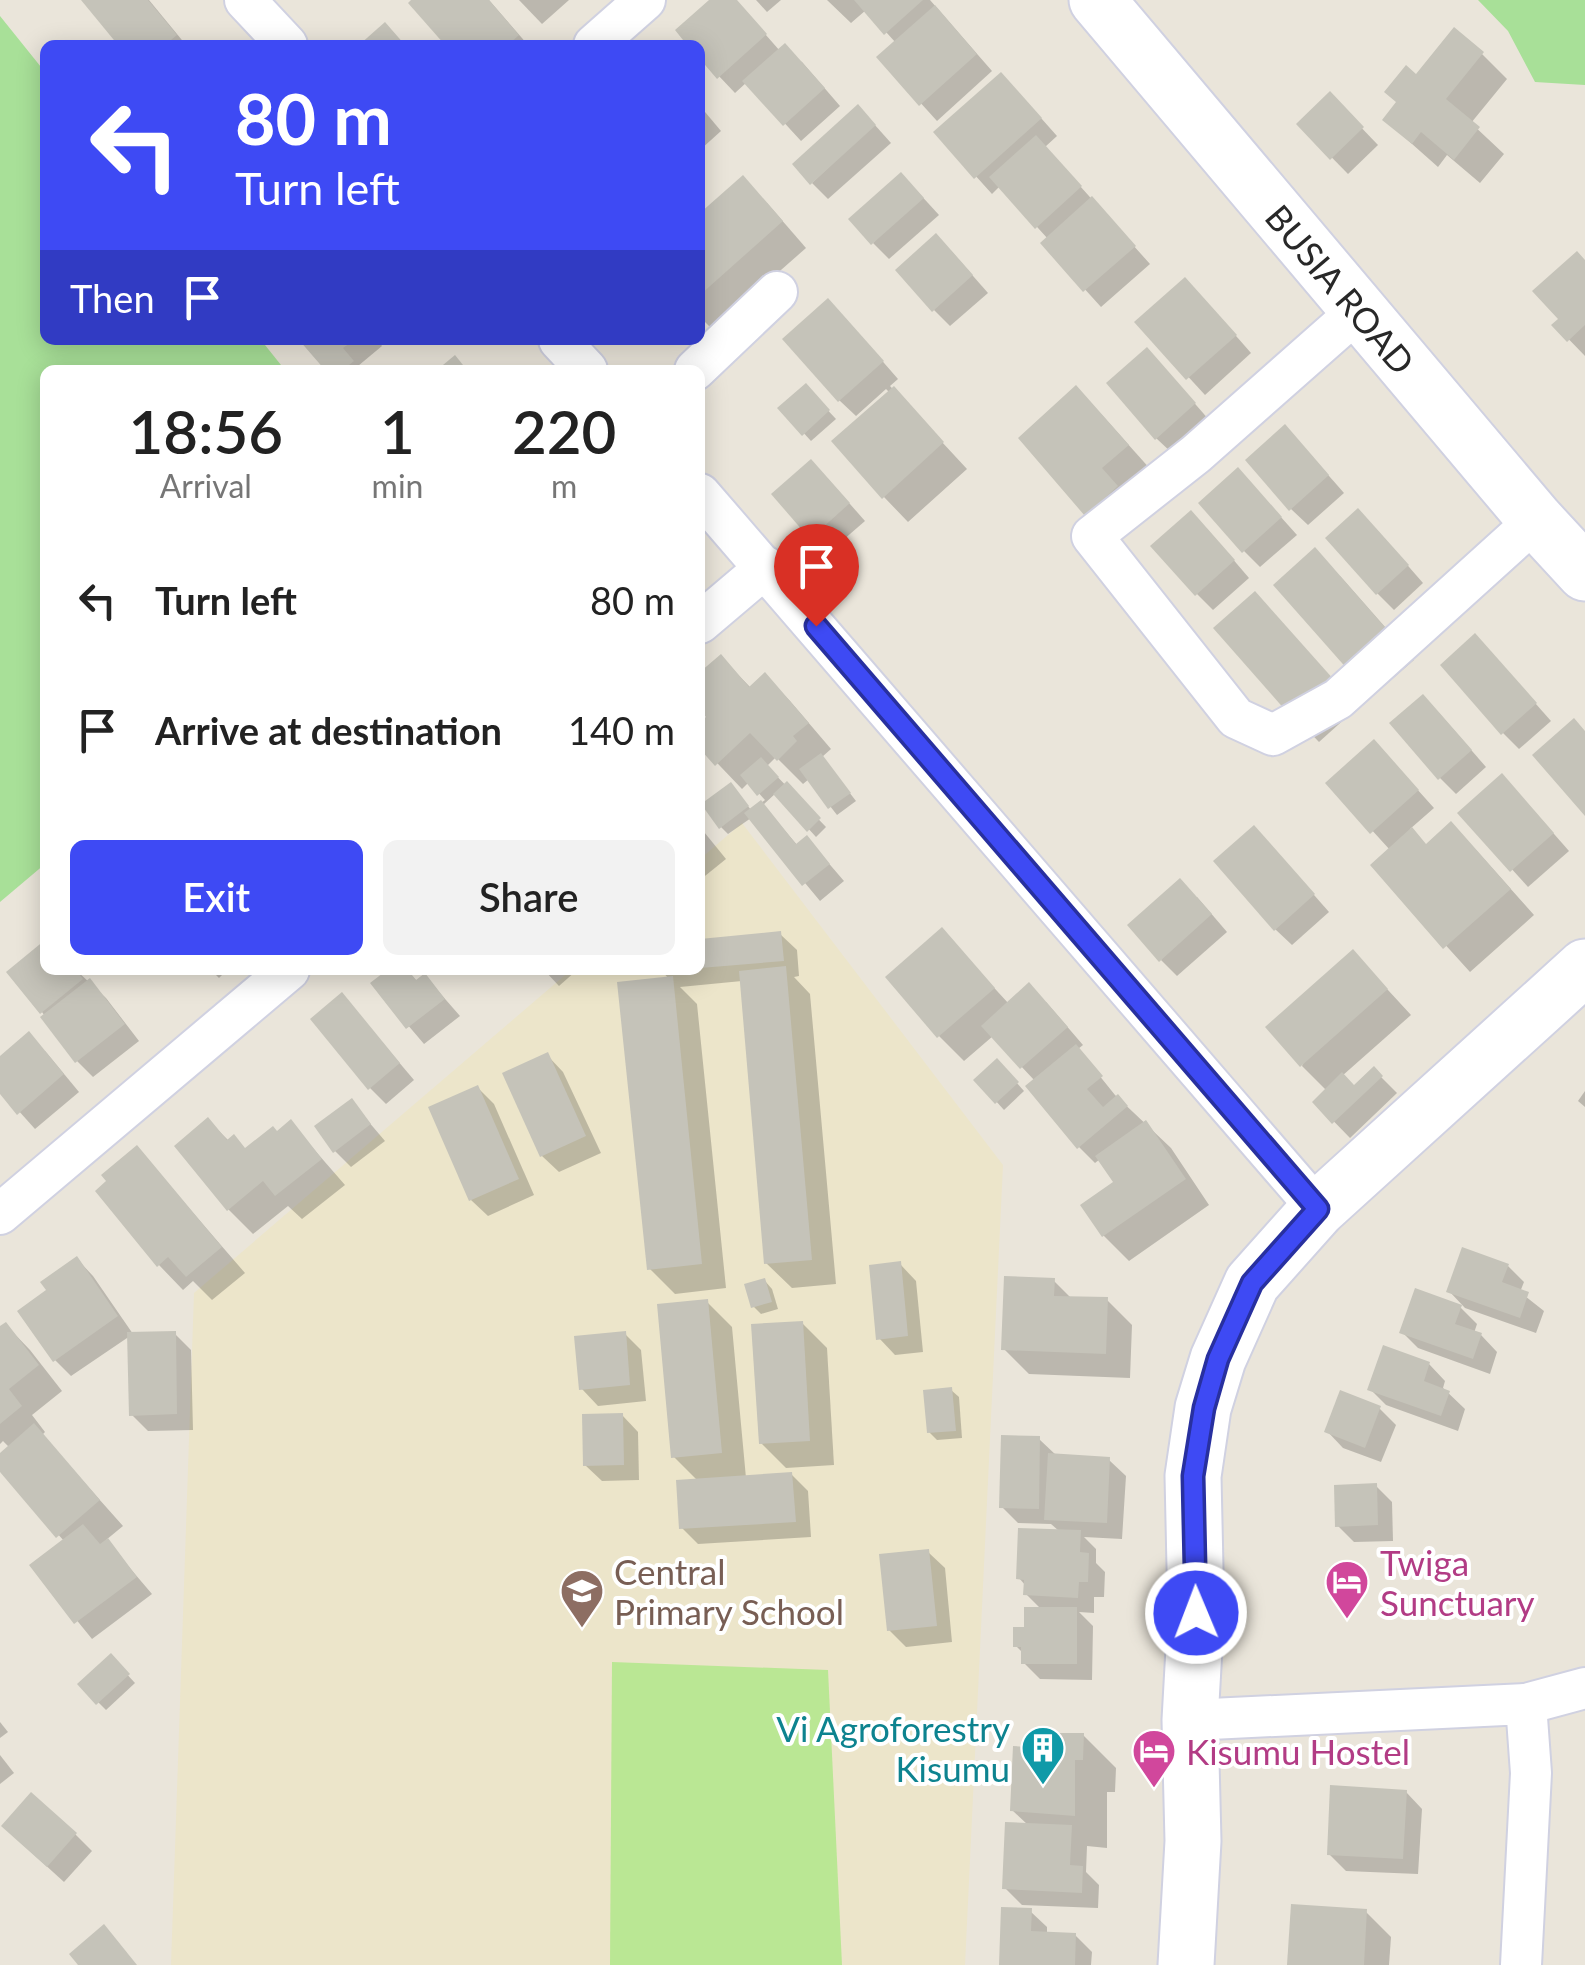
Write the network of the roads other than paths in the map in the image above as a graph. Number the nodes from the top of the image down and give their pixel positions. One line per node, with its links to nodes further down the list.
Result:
1 (245, 0): 4 (street)
2 (645, 0): 5 (street)
3 (1097, 0): 7 (street, BUSIA ROAD)
4 (281, 40)
5 (600, 40)
6 (777, 292): 10 (street)
7 (1358, 311): 12 (street, BUSIA ROAD); 12 (street)
8 (564, 345): 9 (street)
9 (582, 365)
10 (700, 365)
11 (705, 500): 14 (street)
12 (1536, 520): 13 (street, BUSIA ROAD)
13 (1582, 565)
14 (766, 567): 15 (street); 18 (street)
15 (705, 619)
16 (1585, 968): 18 (street)
17 (283, 975): 19 (street)
18 (1318, 1209): 22 (street)
19 (0, 1214)
20 (1585, 1688): 21 (street)
21 (1526, 1704): 22 (street); 24 (street)
22 (1190, 1720): 23 (street)
23 (1186, 1965)
24 (1520, 1965)

